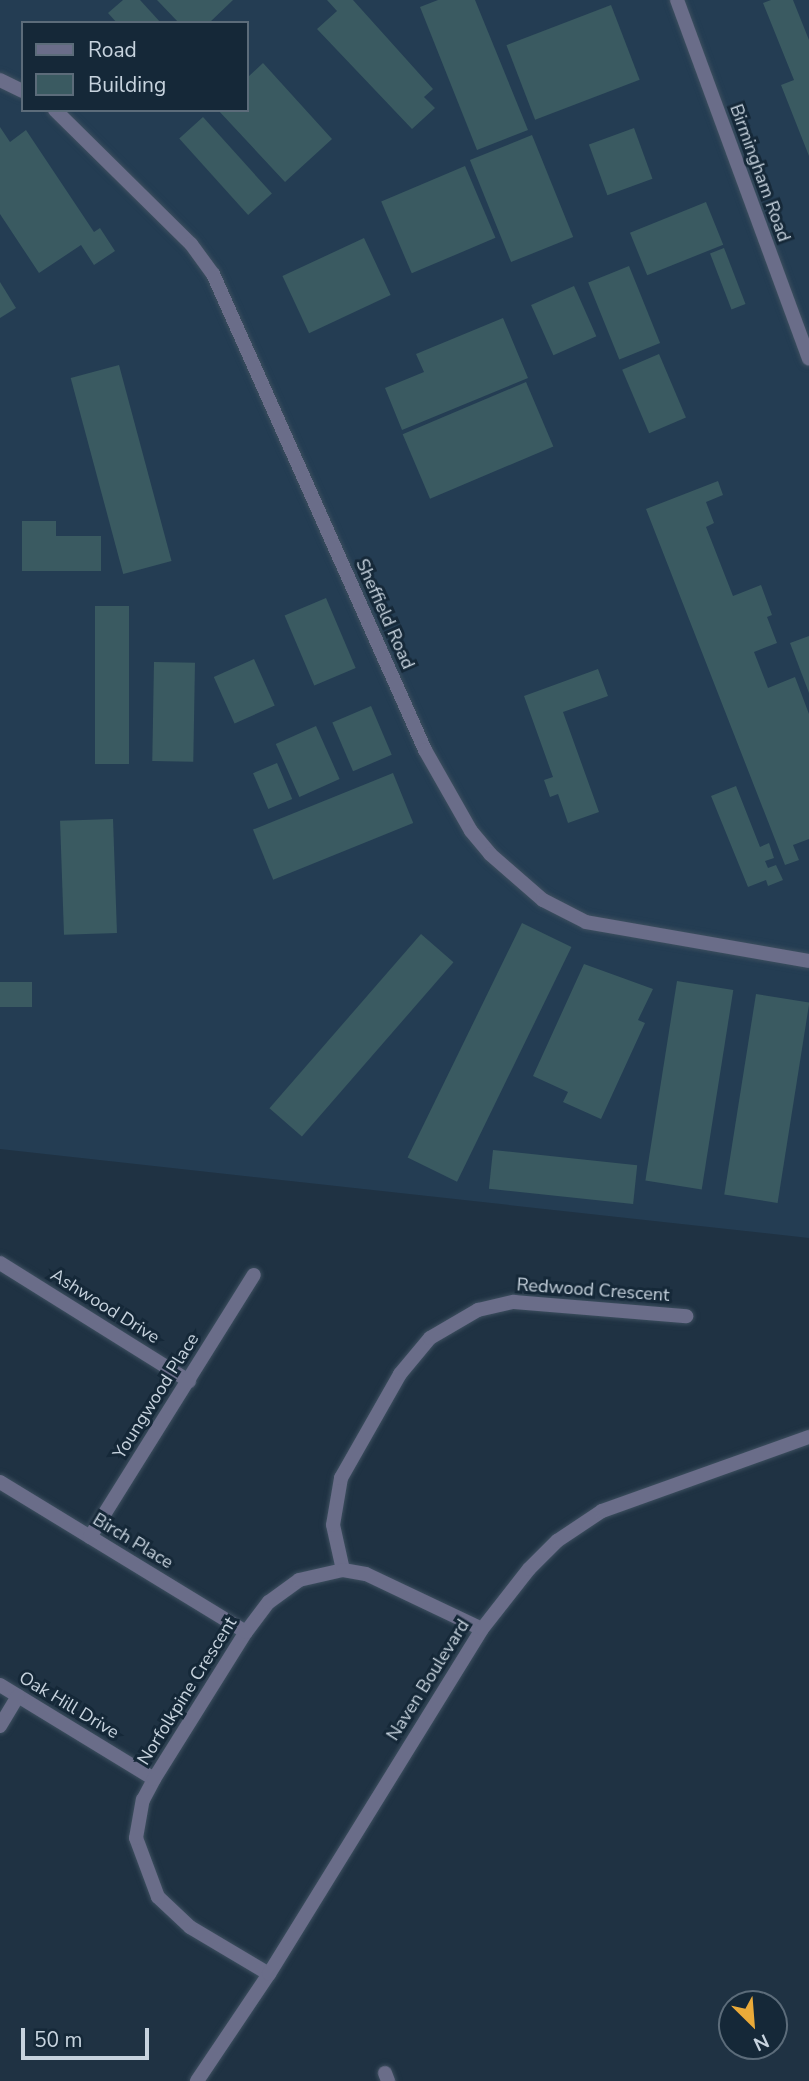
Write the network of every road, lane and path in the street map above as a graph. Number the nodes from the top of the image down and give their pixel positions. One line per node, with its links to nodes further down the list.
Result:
1 (677, 0): 5 (street, Birmingham Road)
2 (0, 80): 3 (street)
3 (21, 90)
4 (57, 112): 6 (street, Sheffield Road)
5 (809, 359)
6 (809, 961)
7 (0, 1263): 10 (street, Ashwood Drive)
8 (254, 1275): 10 (street, Youngwood Place)
9 (687, 1317): 14 (street, Redwood Crescent)
10 (189, 1381): 13 (street, Youngwood Place)
11 (809, 1437): 15 (street, Naven Boulevard)
12 (0, 1482): 13 (street, Birch Place)
13 (90, 1537): 16 (street, Birch Place)
14 (343, 1570): 15 (street, Norfolkpine Crescent); 16 (street, Norfolkpine Crescent)
15 (482, 1629): 21 (street, Naven Boulevard)
16 (246, 1632): 20 (street, Norfolkpine Crescent)
17 (0, 1685): 18 (street, Oak Hill Drive)
18 (18, 1696): 19 (street); 20 (street, Oak Hill Drive)
19 (0, 1726)
20 (154, 1779): 21 (street, Norfolkpine Crescent)
21 (269, 1974): 22 (street, Naven Boulevard)
22 (197, 2081)

